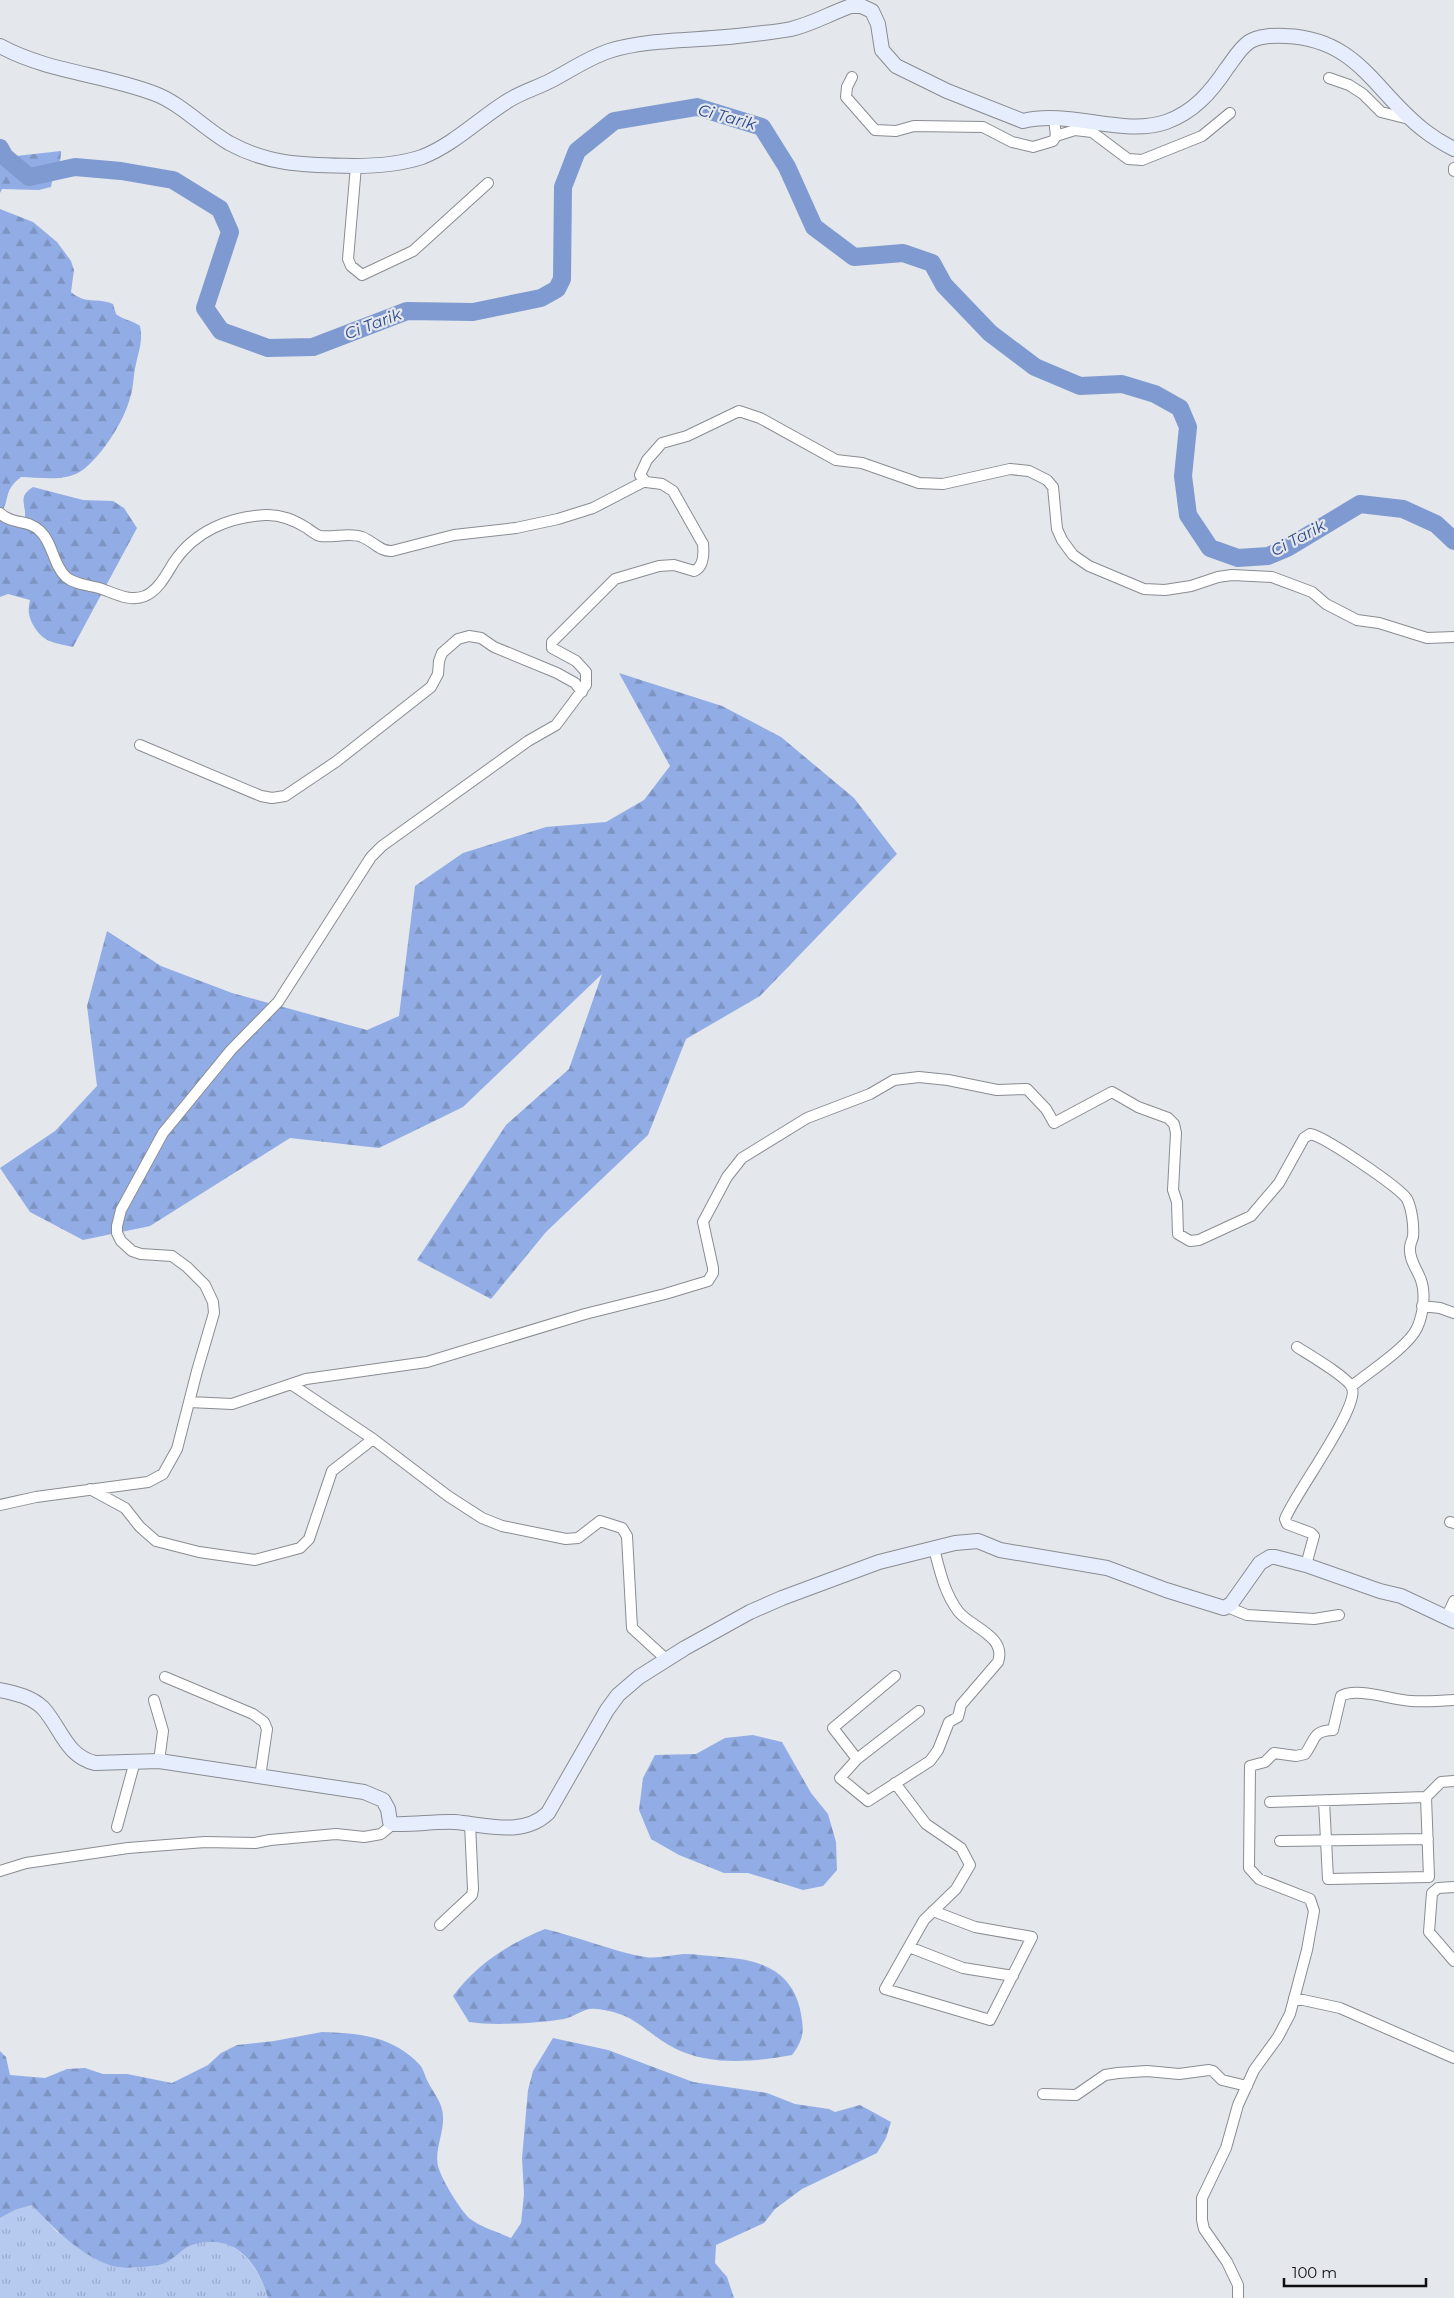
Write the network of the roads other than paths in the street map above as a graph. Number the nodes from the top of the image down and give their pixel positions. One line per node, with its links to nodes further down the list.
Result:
1 (0, 46): 11 (street)
2 (852, 77): 8 (street)
3 (1329, 78): 6 (street)
4 (988, 108): 7 (street); 8 (street); 11 (street)
5 (1230, 113): 9 (street)
6 (1406, 113): 7 (street); 10 (street)
7 (1054, 119): 9 (street)
8 (983, 127): 9 (street)
9 (1056, 136)
10 (1454, 149)
11 (356, 166): 12 (street)
12 (488, 183)
13 (645, 481): 14 (street); 15 (street); 16 (street)
14 (0, 513)
15 (1454, 636)
16 (582, 692): 17 (street); 23 (street)
17 (140, 745)
18 (1422, 1306): 19 (street); 21 (street); 22 (street)
19 (1454, 1313)
20 (1297, 1347): 22 (street)
21 (291, 1384): 23 (street); 24 (street)
22 (1352, 1386): 28 (street)
23 (189, 1402): 25 (street)
24 (373, 1440): 25 (street); 33 (street)
25 (90, 1489): 26 (street)
26 (0, 1505)
27 (934, 1549): 30 (street); 33 (street); 45 (street)
28 (1306, 1565): 30 (street); 32 (street)
29 (1454, 1601): 32 (street)
30 (1228, 1606): 31 (street)
31 (1339, 1615)
32 (1450, 1619)
33 (667, 1660): 50 (street)
34 (895, 1676): 40 (street)
35 (165, 1677): 43 (street)
36 (0, 1690): 41 (street)
37 (154, 1700): 42 (street)
38 (1454, 1700): 62 (street)
39 (919, 1711): 40 (street)
40 (857, 1759): 45 (street)
41 (135, 1761): 42 (street); 51 (street)
42 (159, 1761): 43 (street)
43 (260, 1777): 49 (street)
44 (1454, 1781): 46 (street)
45 (896, 1784): 57 (street)
46 (1426, 1797): 47 (street); 52 (street)
47 (1324, 1800): 48 (street); 53 (street)
48 (1270, 1802)
49 (393, 1824): 50 (street); 55 (street)
50 (470, 1824): 58 (street)
51 (117, 1827)
52 (1428, 1839): 53 (street); 53 (street)
53 (1326, 1840): 54 (street)
54 (1280, 1841)
55 (0, 1871)
56 (1454, 1887): 60 (street)
57 (933, 1911): 59 (street); 61 (street)
58 (440, 1925)
59 (908, 1947): 61 (street); 61 (street)
60 (1454, 1961)
61 (1013, 1976)
62 (1294, 1998): 63 (street); 64 (street)
63 (1454, 2057)
64 (1247, 2086): 65 (street); 66 (street)
65 (1043, 2094)
66 (1238, 2298)

